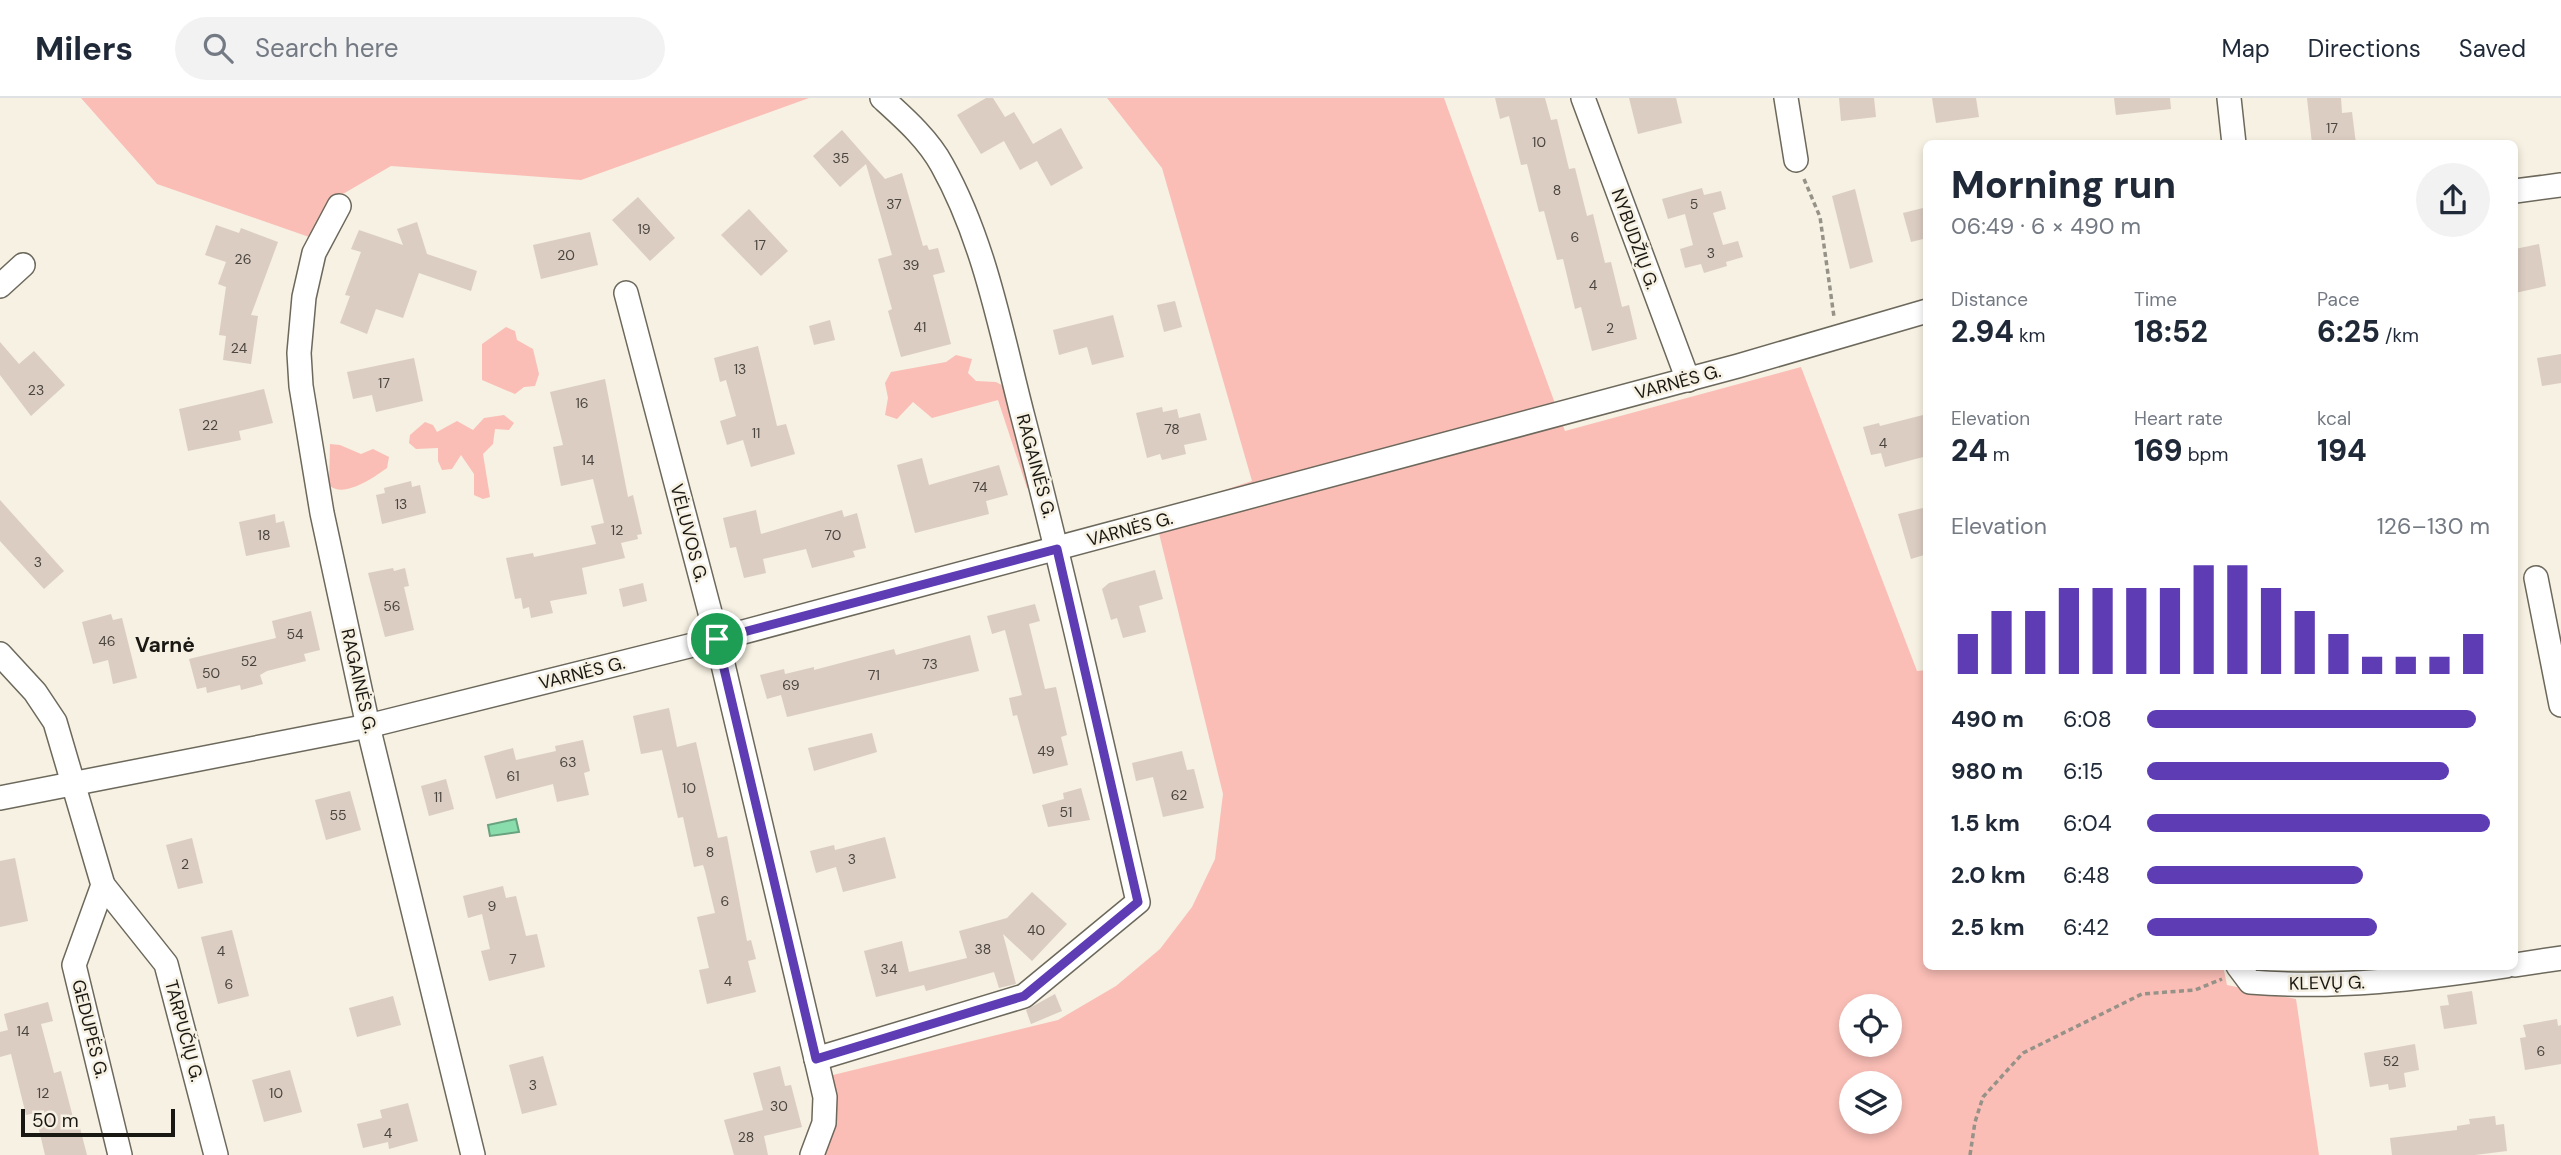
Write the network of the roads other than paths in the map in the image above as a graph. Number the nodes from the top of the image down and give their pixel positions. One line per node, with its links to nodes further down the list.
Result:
1 (882, 98): 15 (street, RAGAINĖS G.)
2 (1583, 98): 14 (street, NYBUDŽIŲ G.)
3 (1786, 98): 6 (street)
4 (2229, 98): 5 (street)
5 (2234, 140)
6 (1796, 160)
7 (2561, 185): 8 (street)
8 (2518, 191)
9 (339, 206): 20 (street, RAGAINĖS G.)
10 (23, 265): 11 (street)
11 (0, 286)
12 (626, 293): 17 (street, VĖLUVOS G.)
13 (1923, 312): 14 (street, VARNĖS G.)
14 (1688, 380): 15 (street, VARNĖS G.)
15 (1057, 549): 17 (street, VARNĖS G.); 28 (street, RAGAINĖS G.)
16 (2536, 578): 19 (street)
17 (717, 639): 20 (street, VARNĖS G.); 28 (street, VĖLUVOS G.)
18 (0, 654): 21 (street)
19 (2561, 705)
20 (368, 726): 21 (street, VARNĖS G.); 31 (street, RAGAINĖS G.)
21 (75, 783): 22 (street, VARNĖS G.); 23 (street)
22 (0, 798)
23 (103, 885): 29 (street, GEDUPĖS G.); 30 (street, TARPUČIŲ G.)
24 (2561, 958): 25 (street)
25 (2518, 965)
26 (2240, 970): 27 (street, KLEVŲ G.)
27 (2478, 970)
28 (816, 1059): 32 (street)
29 (120, 1155)
30 (216, 1155)
31 (473, 1155)
32 (811, 1155)

